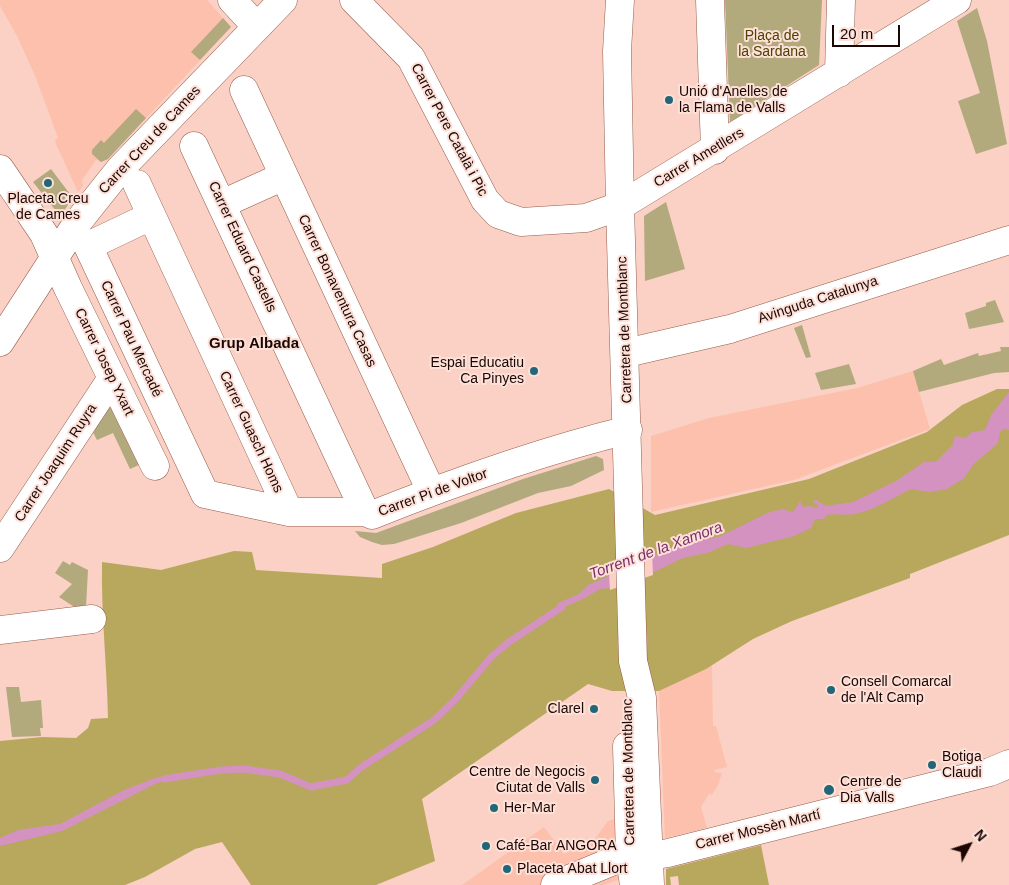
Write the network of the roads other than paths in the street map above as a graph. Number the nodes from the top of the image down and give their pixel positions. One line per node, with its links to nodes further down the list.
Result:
1 (232, 0): 8 (street)
2 (283, 0): 8 (street, Carrer Creu de Cames)
3 (354, 0): 17 (street, Carrer Pere Català i Pic)
4 (620, 0): 17 (street, Carretera de Montblanc)
5 (710, 0): 12 (street)
6 (841, 0): 9 (street)
7 (957, 0): 9 (street, Carrer Ametllers)
8 (257, 27): 20 (street, Carrer Creu de Cames)
9 (839, 73): 12 (street, Carrer Ametllers)
10 (244, 90): 14 (street, Carrer Bonaventura Casas)
11 (194, 146): 16 (street, Carrer Eduard Castells)
12 (715, 150): 17 (street, Carrer Ametllers)
13 (0, 168): 20 (street, Carrer Josep Yxart)
14 (284, 176): 16 (street); 26 (street, Carrer Bonaventura Casas)
15 (137, 184): 18 (street, Carrer Guasch Homs)
16 (222, 204): 29 (street, Carrer Eduard Castells)
17 (620, 206): 22 (street, Carretera de Montblanc)
18 (151, 216): 27 (street, Carrer Pau Mercadé); 28 (street, Carrer Guasch Homs)
19 (1009, 240): 22 (street, Avinguda Catalunya)
20 (56, 258): 21 (street, Carrer Creu de Cames); 23 (street, Carrer Josep Yxart)
21 (0, 342)
22 (626, 353): 24 (street, Carretera de Montblanc)
23 (112, 378): 25 (street, Carrer Josep Yxart); 30 (street, Carrer Joaquim Ruyra)
24 (628, 430): 26 (street, Carrer Pi de Voltor); 34 (street, Carretera de Montblanc)
25 (155, 466)
26 (432, 492): 29 (street, Carrer Pi de Voltor)
27 (205, 494): 28 (street, Carrer Pi de Voltor)
28 (288, 512): 29 (street, Carrer Pi de Voltor)
29 (365, 512)
30 (0, 548)
31 (92, 619): 32 (street)
32 (0, 630)
33 (1009, 764): 34 (street, Carrer Mossèn Martí)
34 (640, 857): 35 (street, Carrer Mossèn Martí); 36 (street, Carretera de Montblanc); 37 (street); 38 (street)
35 (555, 885)
36 (634, 885)
37 (642, 885)
38 (650, 885)

